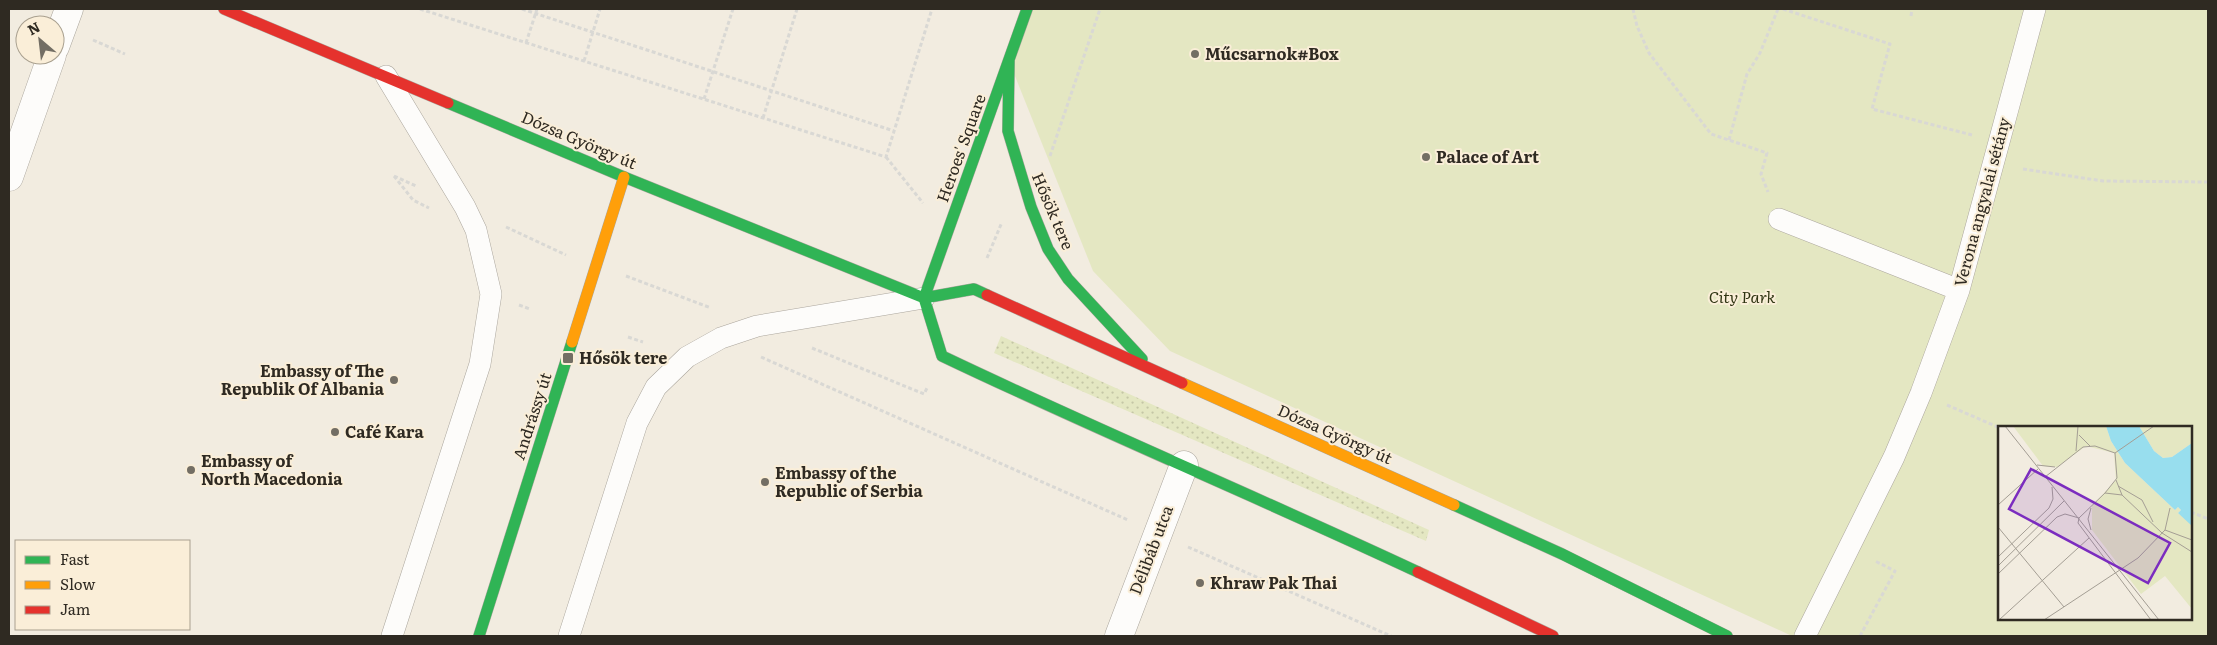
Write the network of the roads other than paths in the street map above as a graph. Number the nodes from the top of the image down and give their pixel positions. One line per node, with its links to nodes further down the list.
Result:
1 (1026, 9): 4 (main road, Heroes' Square)
2 (2035, 9): 10 (lane, Verona angyalai sétány)
3 (228, 10): 6 (main road, Dózsa György út)
4 (1009, 61): 11 (main road, Heroes' Square); 12 (main road, Hősök tere)
5 (48, 65): 7 (street)
6 (386, 76): 8 (main road, Dózsa György út); 14 (lane)
7 (9, 177)
8 (624, 177): 11 (main road, Dózsa György út); 15 (main road, Andrássy út)
9 (1779, 220): 10 (lane)
10 (1959, 290): 20 (lane, Verona angyalai sétány)
11 (924, 298): 12 (main road, Dózsa György út); 13 (main road); 16 (lane)
12 (1152, 369): 19 (main road, Dózsa György út)
13 (1184, 464): 17 (street, Délibáb utca); 18 (main road)
14 (392, 636)
15 (479, 636)
16 (569, 636)
17 (1118, 636)
18 (1553, 636)
19 (1727, 636)
20 (1805, 636)

